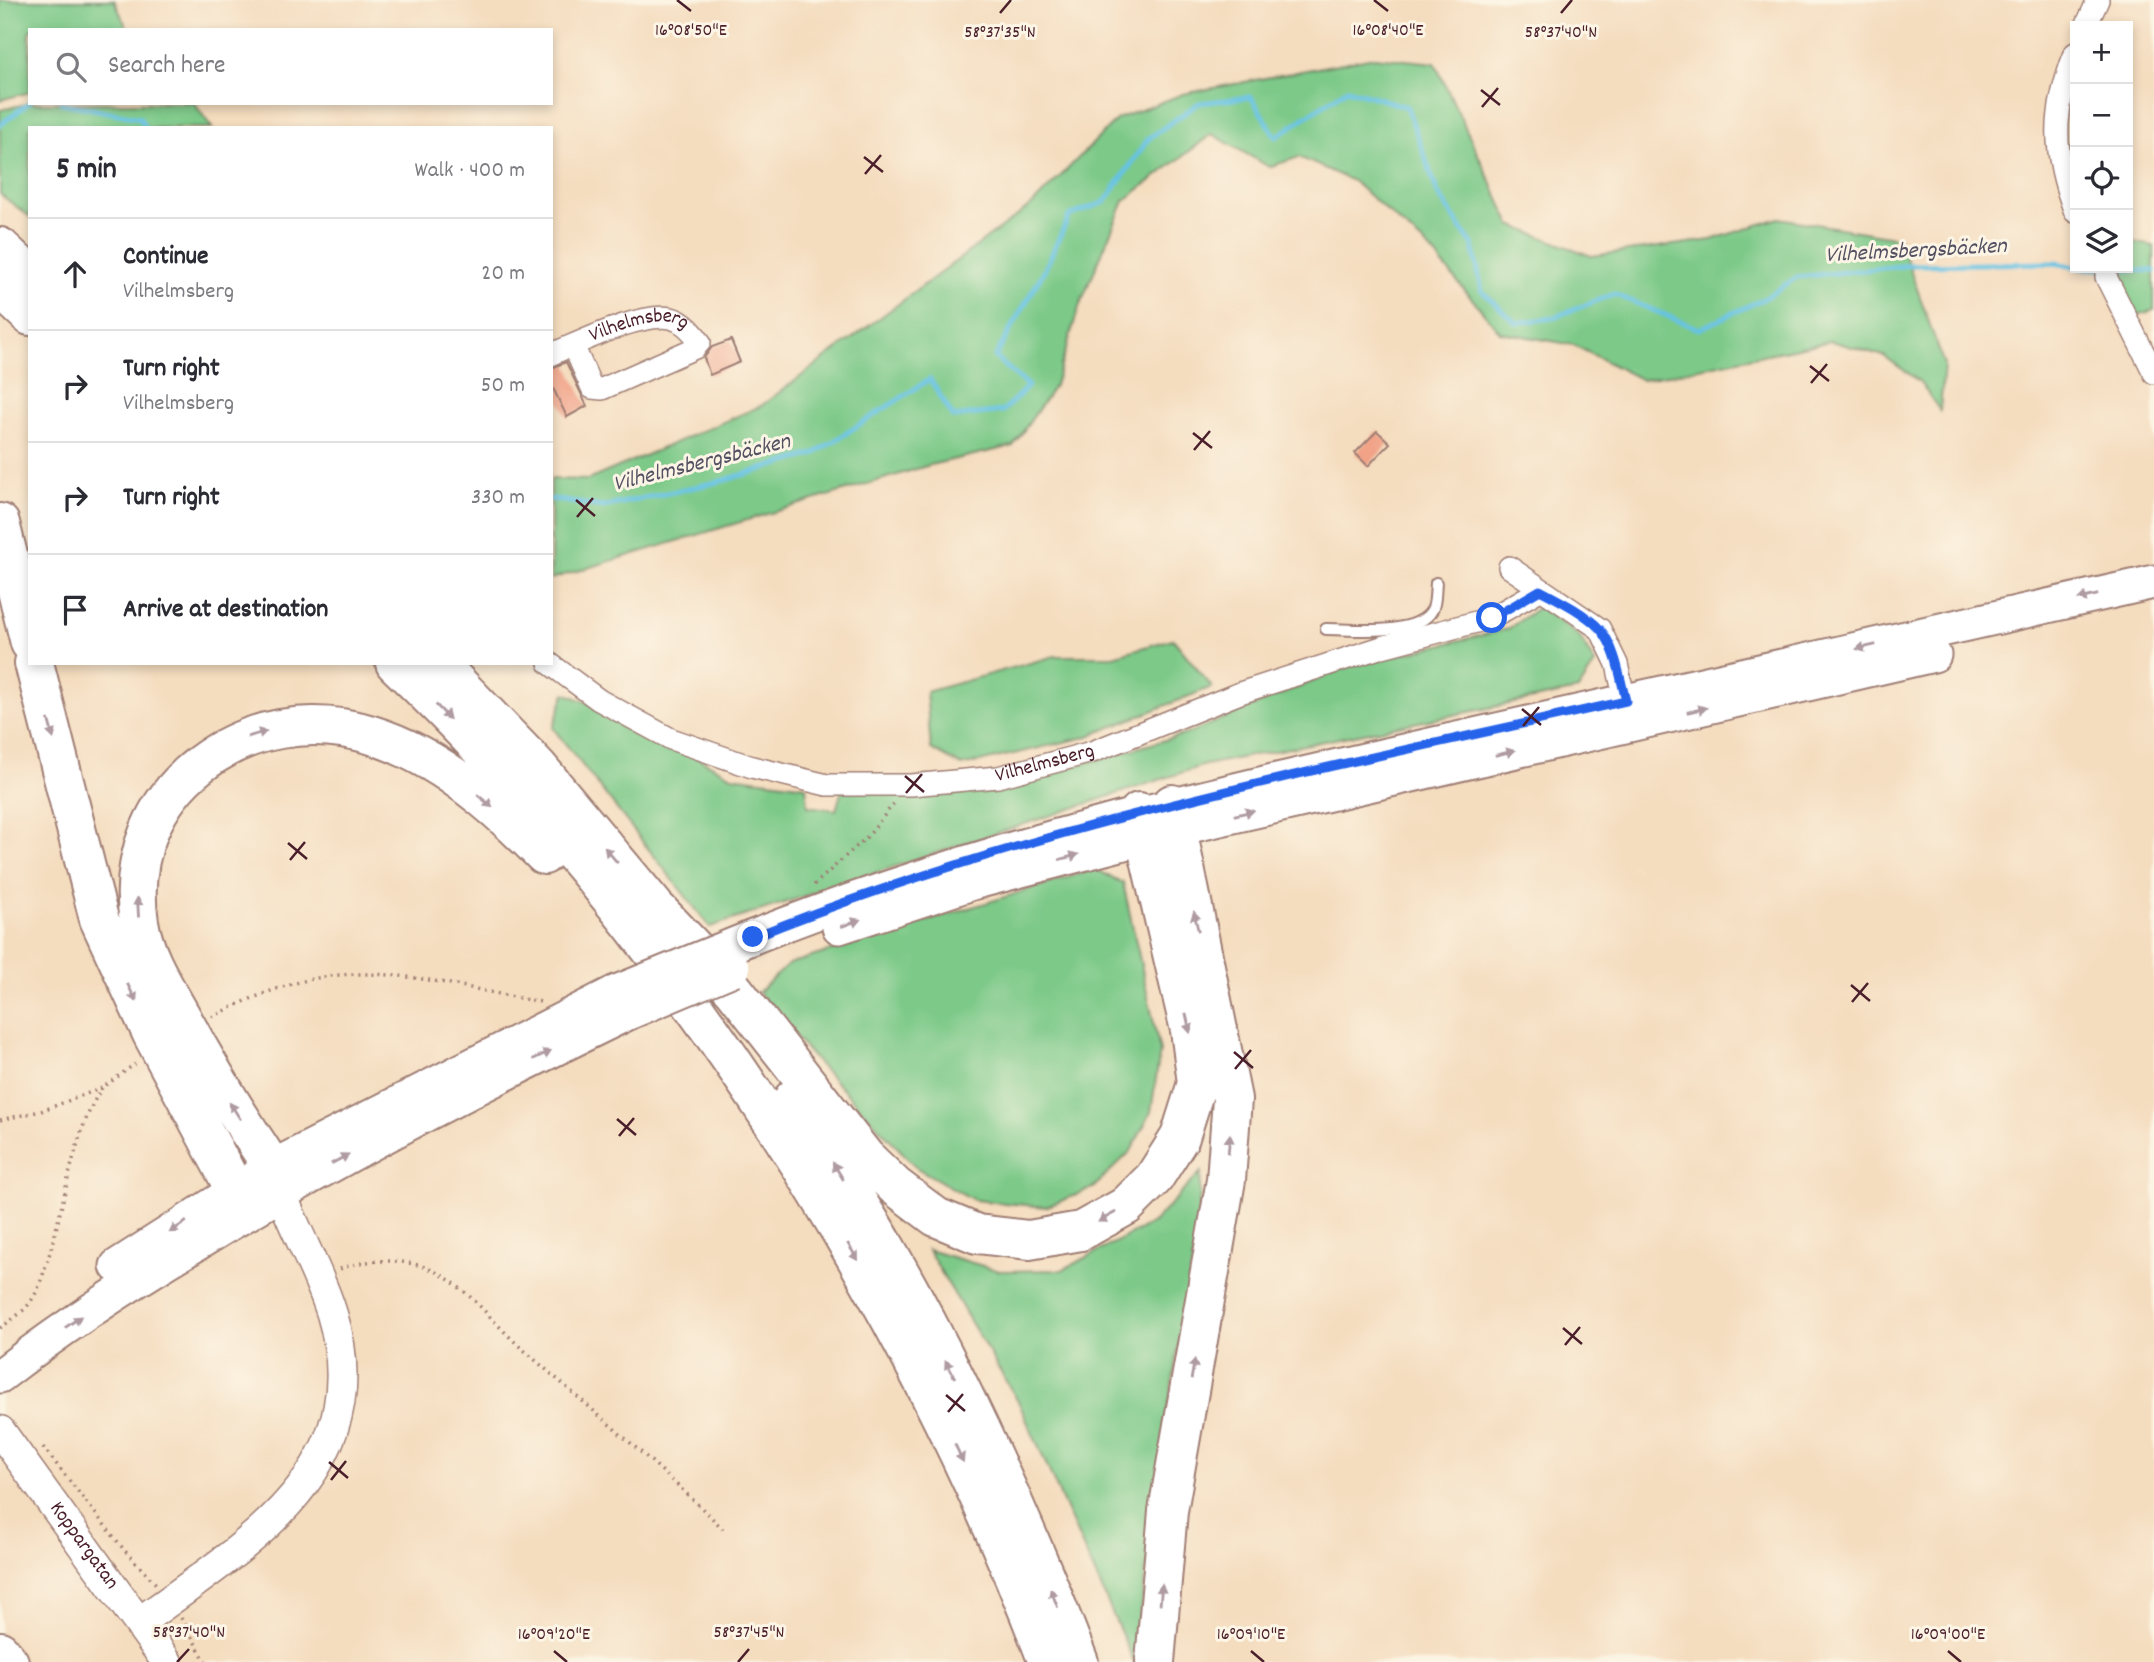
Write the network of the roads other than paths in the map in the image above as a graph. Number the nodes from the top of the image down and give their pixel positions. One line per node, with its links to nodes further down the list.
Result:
1 (2098, 0): 2 (street)
2 (2088, 21)
3 (2070, 66): 4 (street)
4 (2074, 210)
5 (0, 247): 6 (highway)
6 (28, 273)
7 (2106, 277): 12 (street)
8 (0, 288): 9 (highway)
9 (28, 314)
10 (573, 345): 10 (street, Vilhelmsberg); 11 (street, Vilhelmsberg)
11 (553, 354)
12 (2154, 373)
13 (0, 523): 20 (highway)
14 (1509, 567): 17 (street)
15 (2154, 582): 25 (main road, one-way to 25)
16 (1436, 583): 19 (lane)
17 (1540, 590): 24 (street, Vilhelmsberg); 25 (street)
18 (2154, 605): 25 (main road, one-way to 18)
19 (1326, 629)
20 (28, 634)
21 (35, 665): 29 (highway, one-way to 29)
22 (397, 665): 28 (highway, one-way to 28)
23 (440, 665): 27 (highway, one-way to 23)
24 (553, 665)
25 (1628, 713): 26 (main road)
26 (1158, 820): 27 (highway, one-way to 27); 29 (main road, bridge); 39 (highway, one-way to 26)
27 (655, 907): 38 (highway, one-way to 27)
28 (737, 1070): 29 (highway, one-way to 28); 37 (highway, one-way to 37)
29 (261, 1189): 30 (main road); 33 (street)
30 (15, 1334): 31 (main road)
31 (0, 1377)
32 (0, 1431): 33 (street, Koppargatan)
33 (140, 1622): 36 (street, Koppargatan)
34 (0, 1651): 35 (highway)
35 (9, 1662)
36 (167, 1662)
37 (1048, 1662)
38 (1079, 1662)
39 (1155, 1662)

